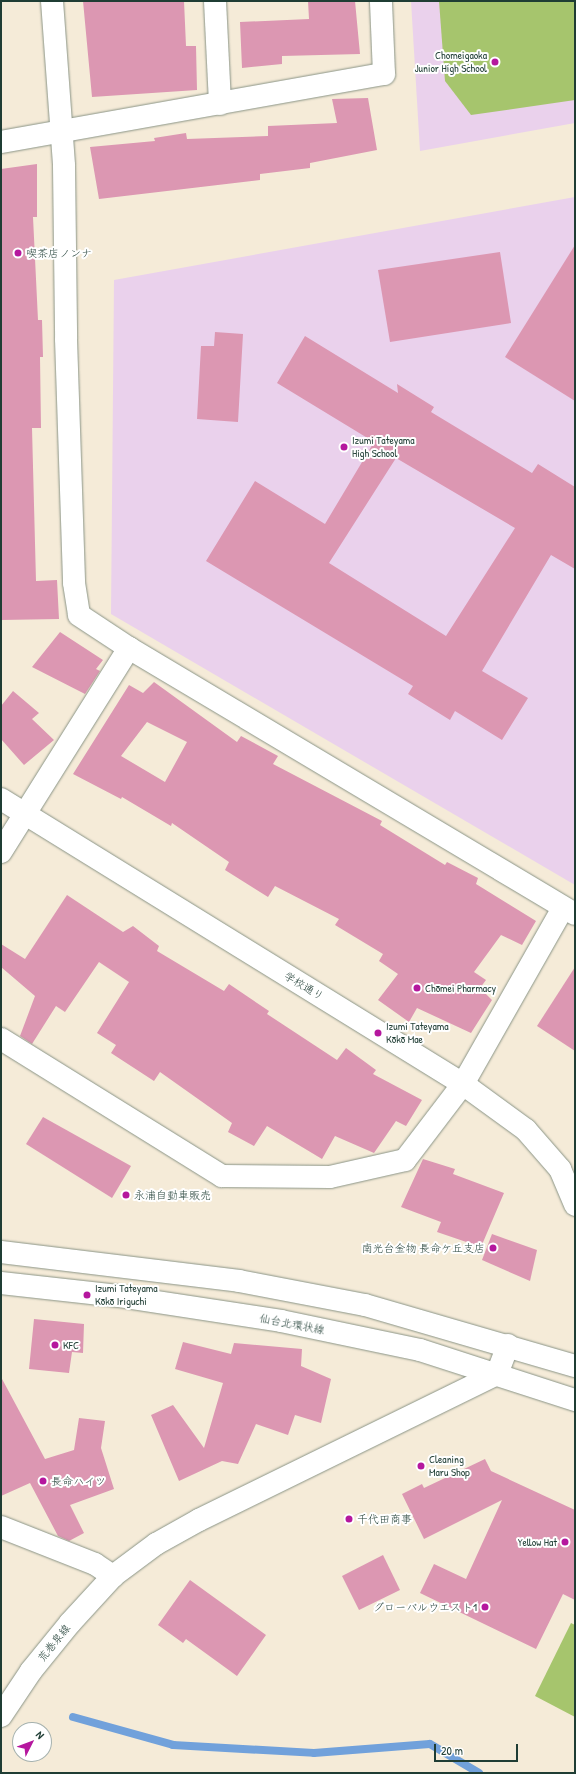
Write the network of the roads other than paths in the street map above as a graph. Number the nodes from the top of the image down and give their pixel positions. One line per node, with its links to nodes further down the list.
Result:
1 (52, 1): 5 (street)
2 (216, 1): 4 (street)
3 (382, 1): 4 (street)
4 (220, 104): 5 (street)
5 (62, 133): 6 (street); 7 (street)
6 (1, 142)
7 (129, 648): 9 (street); 11 (street)
8 (1, 799): 9 (street, 学校通り)
9 (25, 814): 10 (street); 13 (street, 学校通り)
10 (1, 852)
11 (569, 911): 13 (street)
12 (1, 1039): 13 (street)
13 (463, 1084): 14 (street, 学校通り)
14 (575, 1206)
15 (1, 1252): 17 (street)
16 (1, 1283): 19 (street, 仙台北環状線)
17 (508, 1345): 18 (street); 19 (street)
18 (575, 1366)
19 (497, 1374): 20 (street, 仙台北環状線); 22 (street, 荒巻泉線)
20 (575, 1400)
21 (1, 1527): 22 (street)
22 (113, 1576): 23 (street, 荒巻泉線)
23 (1, 1716)

